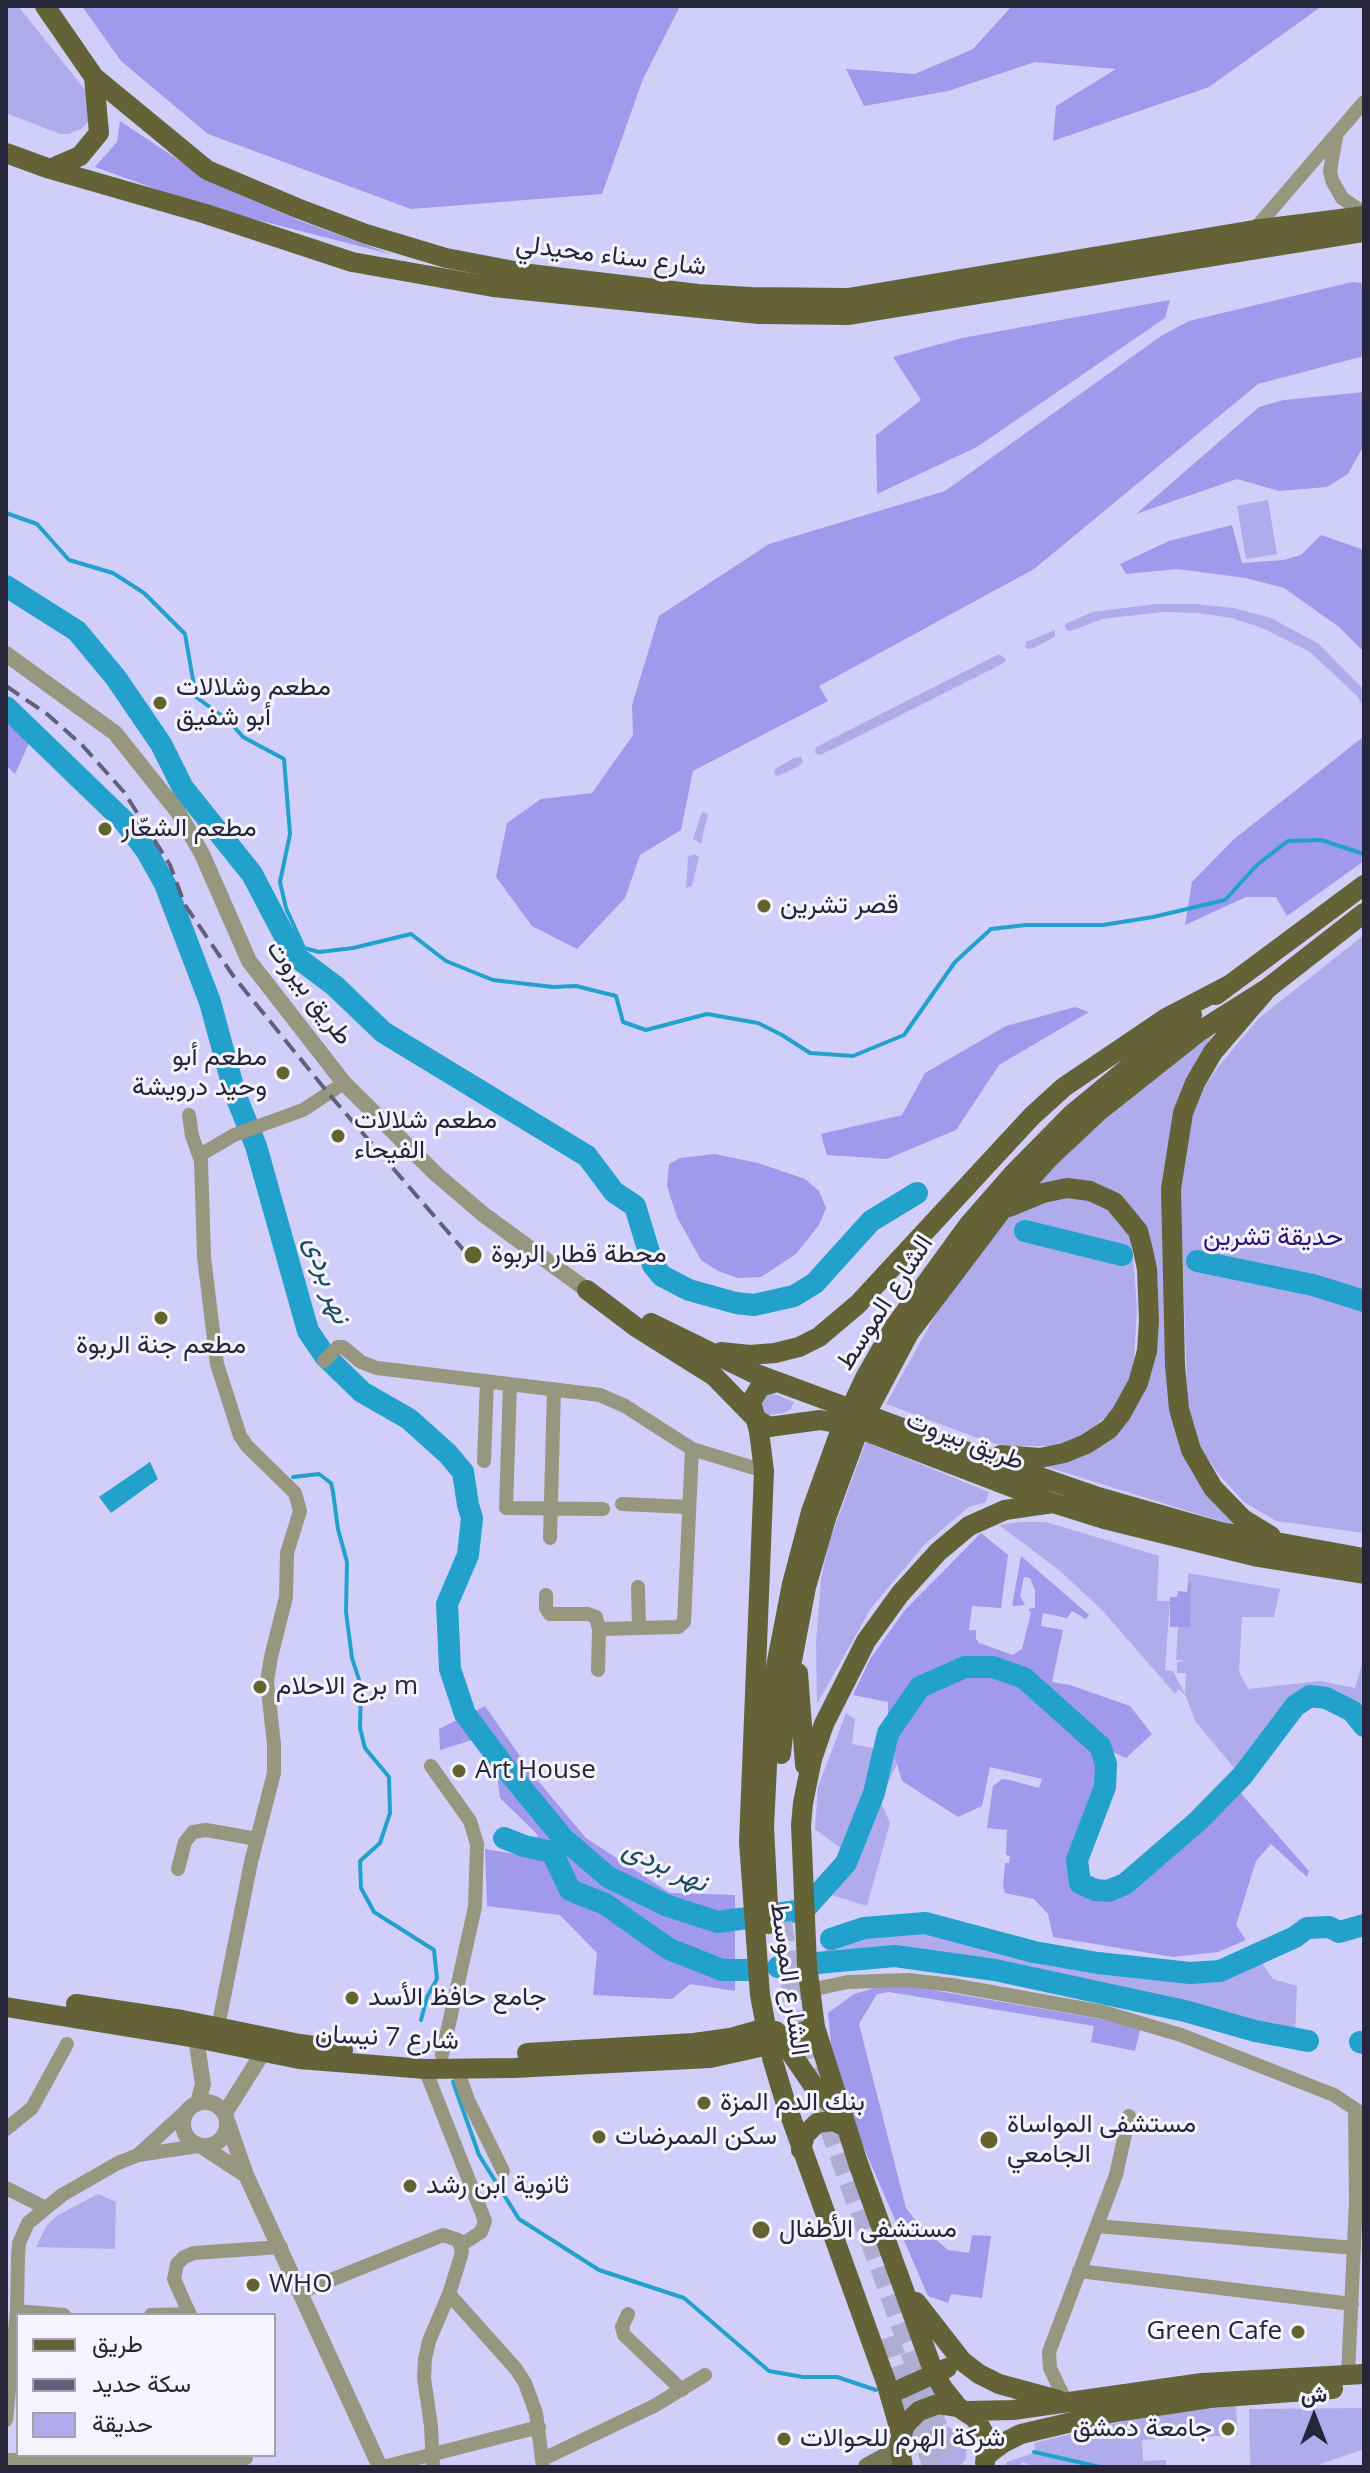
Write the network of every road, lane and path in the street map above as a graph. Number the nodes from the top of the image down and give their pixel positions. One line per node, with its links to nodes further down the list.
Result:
1 (50, 9): 2 (main road, شارع سناء محيدلي)
2 (94, 77): 6 (main road); 8 (main road, شارع سناء محيدلي)
3 (1364, 102): 4 (street)
4 (1337, 132): 7 (street); 8 (street)
5 (6, 153): 6 (main road, شارع سناء محيدلي)
6 (50, 169): 9 (main road, شارع سناء محيدلي)
7 (1364, 214): 8 (main road, شارع سناء محيدلي)
8 (1254, 230)
9 (1364, 232)
10 (6, 654): 15 (street, طريق بيروت)
11 (1364, 885): 13 (main road, الشارع الموسط)
12 (1364, 913): 14 (main road, الشارع الموسط)
13 (1227, 986): 20 (main road, الشارع الموسط); 21 (main road)
14 (1268, 988): 18 (main road, الشارع الموسط); 39 (main road)
15 (344, 1083): 17 (street); 19 (street, طريق بيروت)
16 (189, 1115): 17 (street)
17 (200, 1155): 51 (street)
18 (1002, 1210): 20 (main road, الشارع الموسط); 28 (main road)
19 (587, 1290): 21 (main road, طريق بيروت); 27 (main road, طريق بيروت)
20 (902, 1329): 37 (main road, الشارع الموسط, bridge)
21 (707, 1351): 24 (main road, طريق بيروت)
22 (324, 1361): 23 (street)
23 (487, 1381): 25 (street); 30 (street)
24 (777, 1382): 27 (main road, الشارع الموسط); 28 (main road, طريق بيروت)
25 (510, 1384): 26 (street); 35 (street)
26 (554, 1389): 29 (street); 35 (street)
27 (756, 1419): 31 (main road, الشارع الموسط); 32 (main road, طريق بيروت)
28 (956, 1448): 39 (main road, طريق بيروت)
29 (692, 1449): 31 (street); 34 (street)
30 (484, 1461)
31 (764, 1471): 48 (main road, الشارع الموسط)
32 (1053, 1503): 41 (main road, طريق بيروت); 50 (main road, الشارع الموسط)
33 (622, 1504): 34 (street)
34 (688, 1507): 44 (street)
35 (551, 1509): 36 (street); 38 (street)
36 (603, 1509)
37 (819, 1515): 46 (main road, الشارع الموسط); 48 (main road, الشارع الموسط)
38 (550, 1538)
39 (1285, 1545): 40 (main road, طريق بيروت)
40 (1364, 1558)
41 (1364, 1574)
42 (638, 1587): 44 (street)
43 (546, 1595): 45 (street)
44 (639, 1628): 45 (street)
45 (599, 1629): 47 (street)
46 (796, 1642): 48 (main road, الشارع الموسط); 50 (main road)
47 (598, 1670)
48 (762, 1724): 58 (main road, الشارع الموسط)
49 (431, 1766): 61 (street)
50 (807, 1780): 53 (main road, الشارع الموسط)
51 (257, 1839): 52 (street); 57 (street)
52 (178, 1869)
53 (810, 1990): 56 (main road, الشارع الموسط); 64 (street)
54 (6, 1994): 57 (main road, شارع 7 نيسان)
55 (6, 2007): 57 (main road, شارع 7 نيسان)
56 (815, 2027): 58 (main road, شارع 7 نيسان); 67 (main road, الشارع الموسط)
57 (204, 2029): 60 (main road, شارع 7 نيسان); 63 (street)
58 (772, 2038): 61 (main road, شارع 7 نيسان); 67 (main road); 70 (main road, الشارع الموسط)
59 (67, 2044): 68 (street)
60 (264, 2045): 61 (main road, شارع 7 نيسان); 62 (main road, شارع 7 نيسان); 66 (street)
61 (449, 2062): 62 (main road, شارع 7 نيسان); 72 (street)
62 (425, 2069): 78 (street)
63 (192, 2107): 66 (street); 69 (street); 71 (street)
64 (1360, 2112): 75 (street)
65 (1129, 2116): 77 (street)
66 (226, 2118): 69 (street); 73 (street)
67 (843, 2119): 70 (main road); 82 (main road, الشارع الموسط)
68 (6, 2129)
69 (201, 2146): 71 (street); 73 (street)
70 (801, 2150): 96 (main road, الشارع الموسط)
71 (138, 2155): 76 (street)
72 (503, 2171)
73 (246, 2175): 79 (street)
74 (6, 2188): 76 (street)
75 (1360, 2201): 80 (street)
76 (44, 2207): 86 (street)
77 (1097, 2226): 80 (street); 81 (street)
78 (461, 2245): 83 (street); 84 (street)
79 (281, 2247): 83 (street); 88 (street)
80 (1354, 2248): 85 (street)
81 (1079, 2271): 85 (street); 97 (street)
82 (903, 2285): 91 (main road); 92 (main road, الشارع الموسط)
83 (301, 2292): 108 (street)
84 (449, 2294): 100 (street); 105 (street)
85 (1352, 2304): 94 (street)
86 (17, 2311): 87 (street)
87 (40, 2313)
88 (189, 2313)
89 (628, 2314): 95 (street)
90 (16, 2321): 99 (street)
91 (962, 2361): 92 (main road); 97 (main road)
92 (936, 2374): 96 (main road); 98 (main road, الشارع الموسط)
93 (705, 2375): 95 (street)
94 (1359, 2379): 97 (main road); 106 (main road)
95 (682, 2390): 107 (street)
96 (890, 2394): 101 (main road, الشارع الموسط)
97 (1066, 2402): 98 (main road)
98 (963, 2409): 101 (main road); 106 (main road, الشارع الموسط)
99 (6, 2420)
100 (539, 2427): 105 (street); 107 (street)
101 (900, 2439): 109 (main road); 110 (main road, الشارع الموسط)
102 (77, 2458): 103 (street); 104 (street)
103 (6, 2460)
104 (247, 2460)
105 (433, 2460): 108 (street)
106 (985, 2461)
107 (543, 2463)
108 (382, 2467)
109 (868, 2467)
110 (903, 2467)

